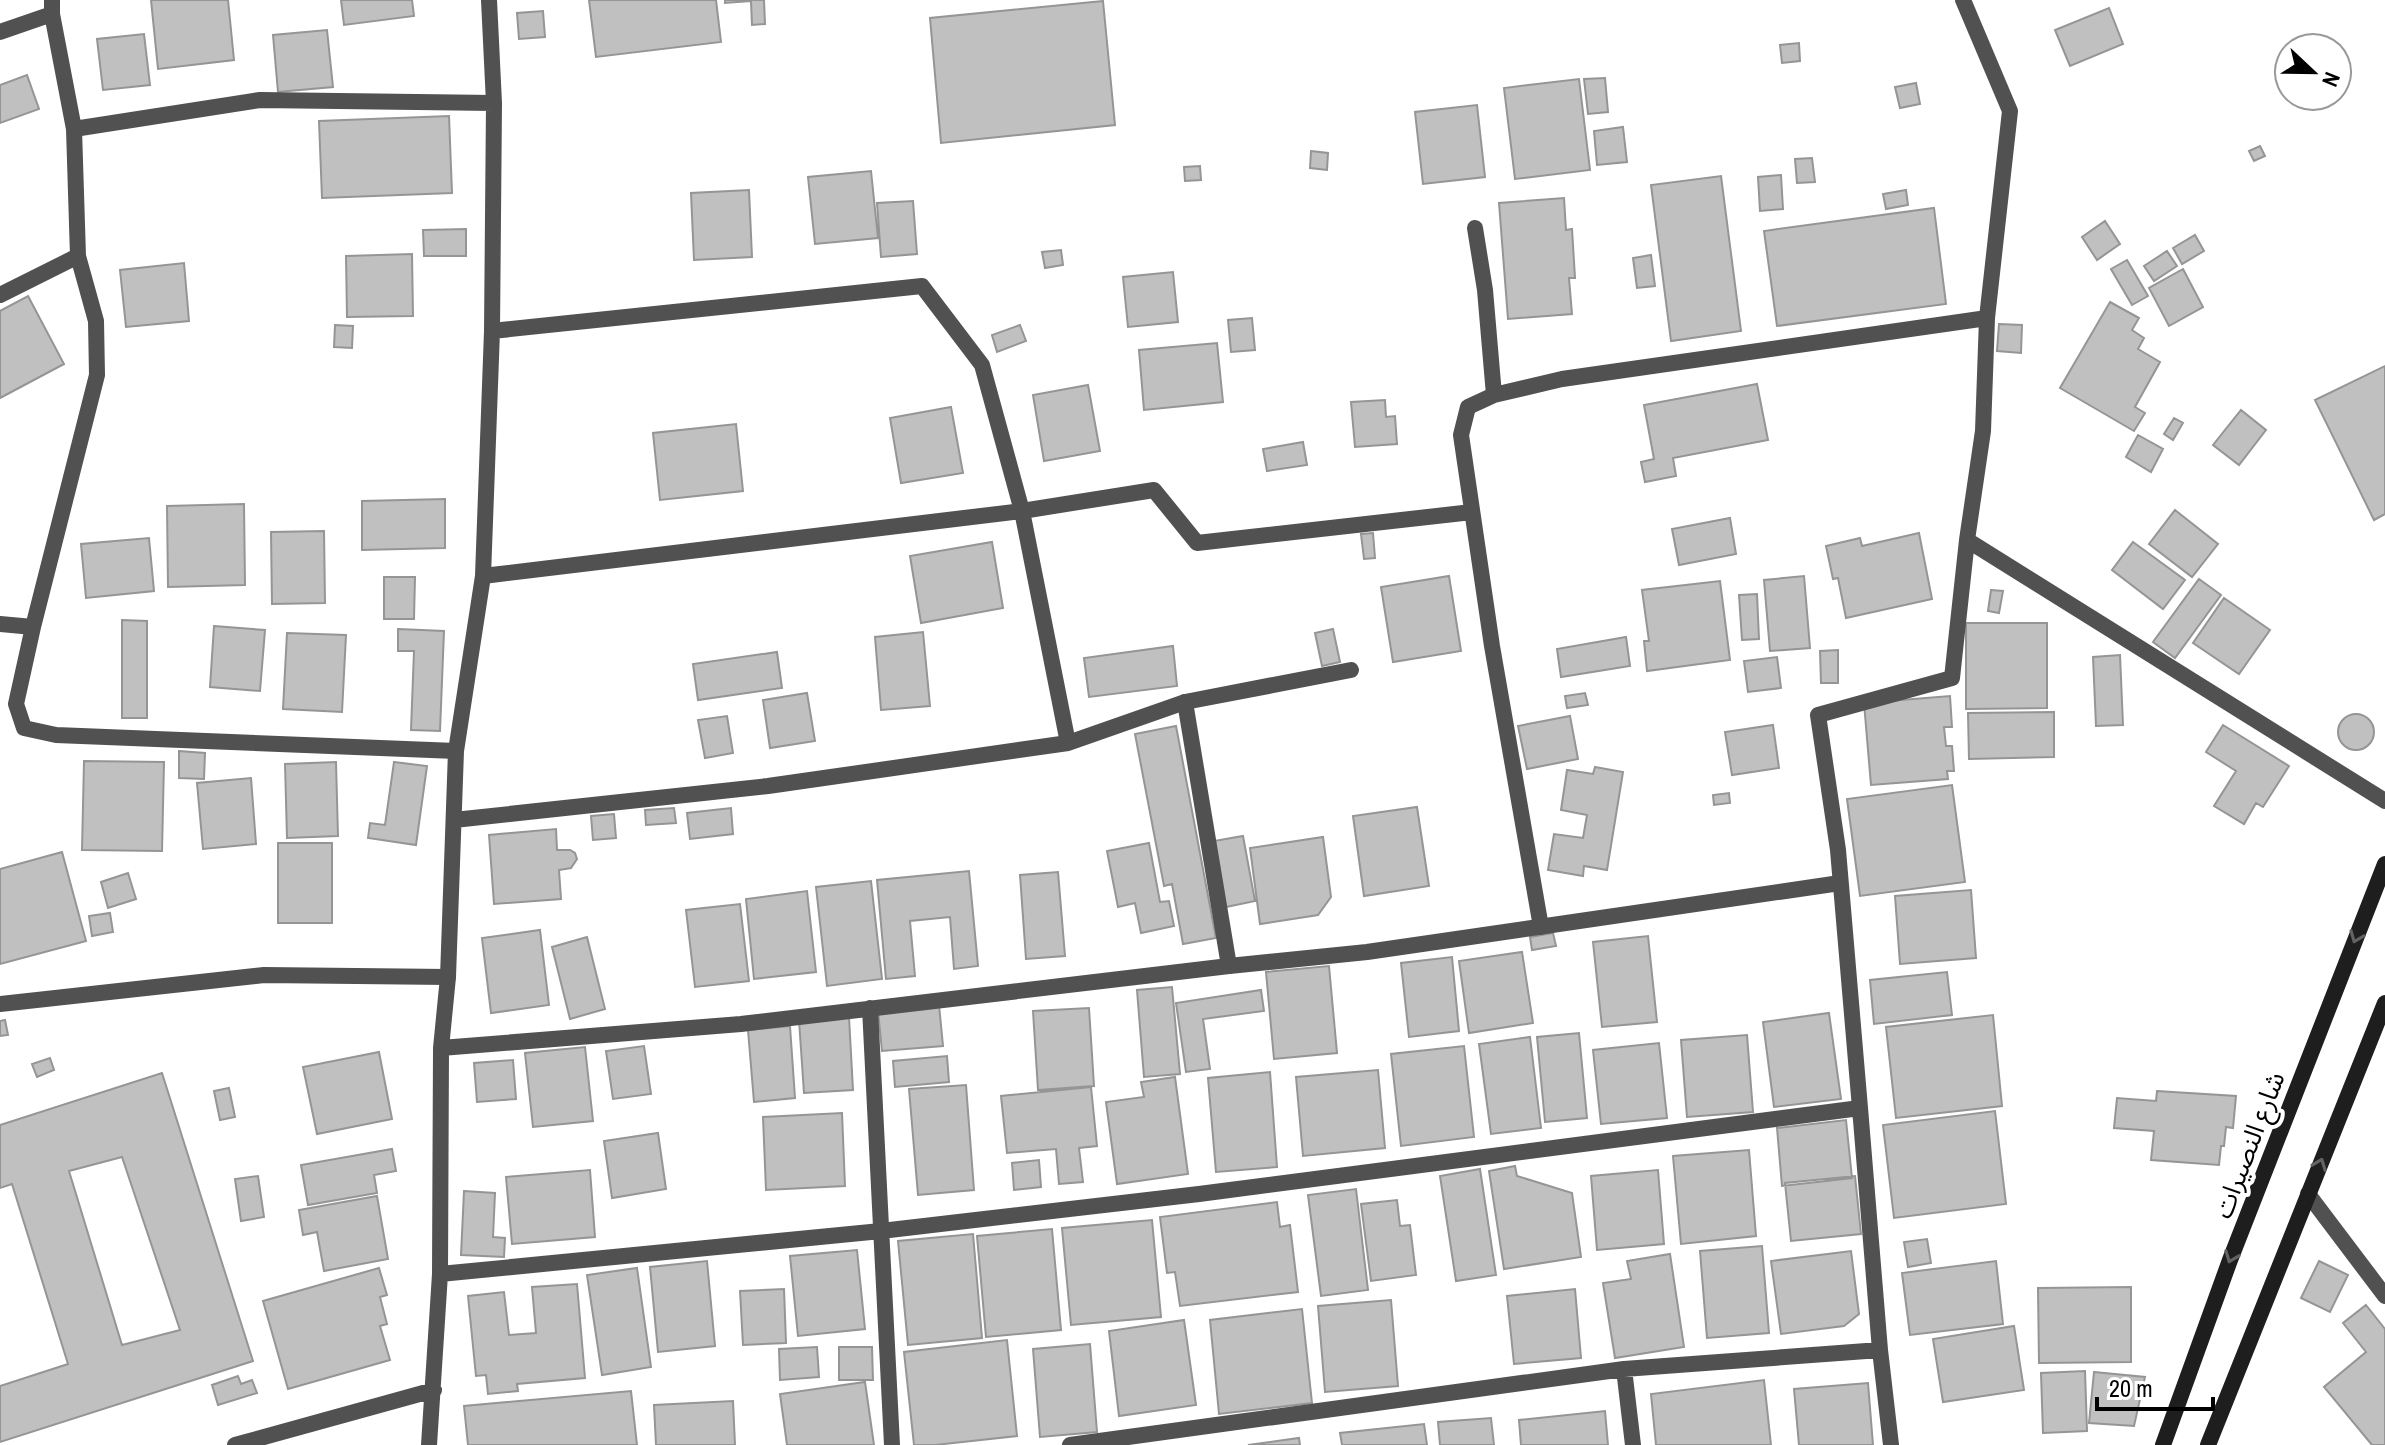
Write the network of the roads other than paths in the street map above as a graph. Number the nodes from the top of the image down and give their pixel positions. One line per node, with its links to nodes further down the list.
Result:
1 (489, 0): 5 (street)
2 (1963, 0): 10 (street)
3 (52, 7): 4 (street); 6 (street)
4 (0, 32)
5 (494, 103): 6 (street); 11 (street)
6 (74, 129): 8 (street)
7 (1475, 228): 12 (street)
8 (78, 256): 9 (street); 18 (street)
9 (0, 295)
10 (1987, 318): 12 (street); 15 (street)
11 (492, 331): 13 (street); 16 (street)
12 (1494, 395): 14 (street)
13 (1022, 511): 14 (street); 16 (street); 21 (street)
14 (1472, 512): 27 (street)
15 (1967, 540): 23 (street); 26 (street)
16 (483, 576): 22 (street)
17 (0, 624): 18 (street)
18 (33, 627): 22 (street)
19 (1351, 670): 20 (street)
20 (1185, 702): 21 (street); 28 (street)
21 (1068, 743): 24 (street)
22 (456, 751): 24 (street)
23 (2385, 801)
24 (454, 820): 29 (street)
25 (2385, 864): 48 (main road, شارع النصيرات, one-way to 48)
26 (1840, 883): 27 (street); 34 (street)
27 (1541, 927): 28 (street)
28 (1229, 966): 32 (street)
29 (448, 977): 31 (street); 33 (street)
30 (2385, 1003): 35 (main road, one-way to 30)
31 (0, 1004)
32 (870, 1008): 33 (street); 36 (street)
33 (441, 1048): 37 (street)
34 (1860, 1108): 36 (street); 39 (street)
35 (2308, 1194): 38 (street); 49 (main road)
36 (881, 1231): 37 (street); 44 (street)
37 (440, 1274): 41 (street)
38 (2385, 1296)
39 (1880, 1350): 40 (street); 47 (street)
40 (1624, 1369): 45 (street); 46 (street)
41 (434, 1390): 42 (street); 43 (street)
42 (235, 1445)
43 (429, 1445)
44 (892, 1445)
45 (1070, 1445)
46 (1633, 1445)
47 (1891, 1445)
48 (2163, 1445)
49 (2208, 1445)

